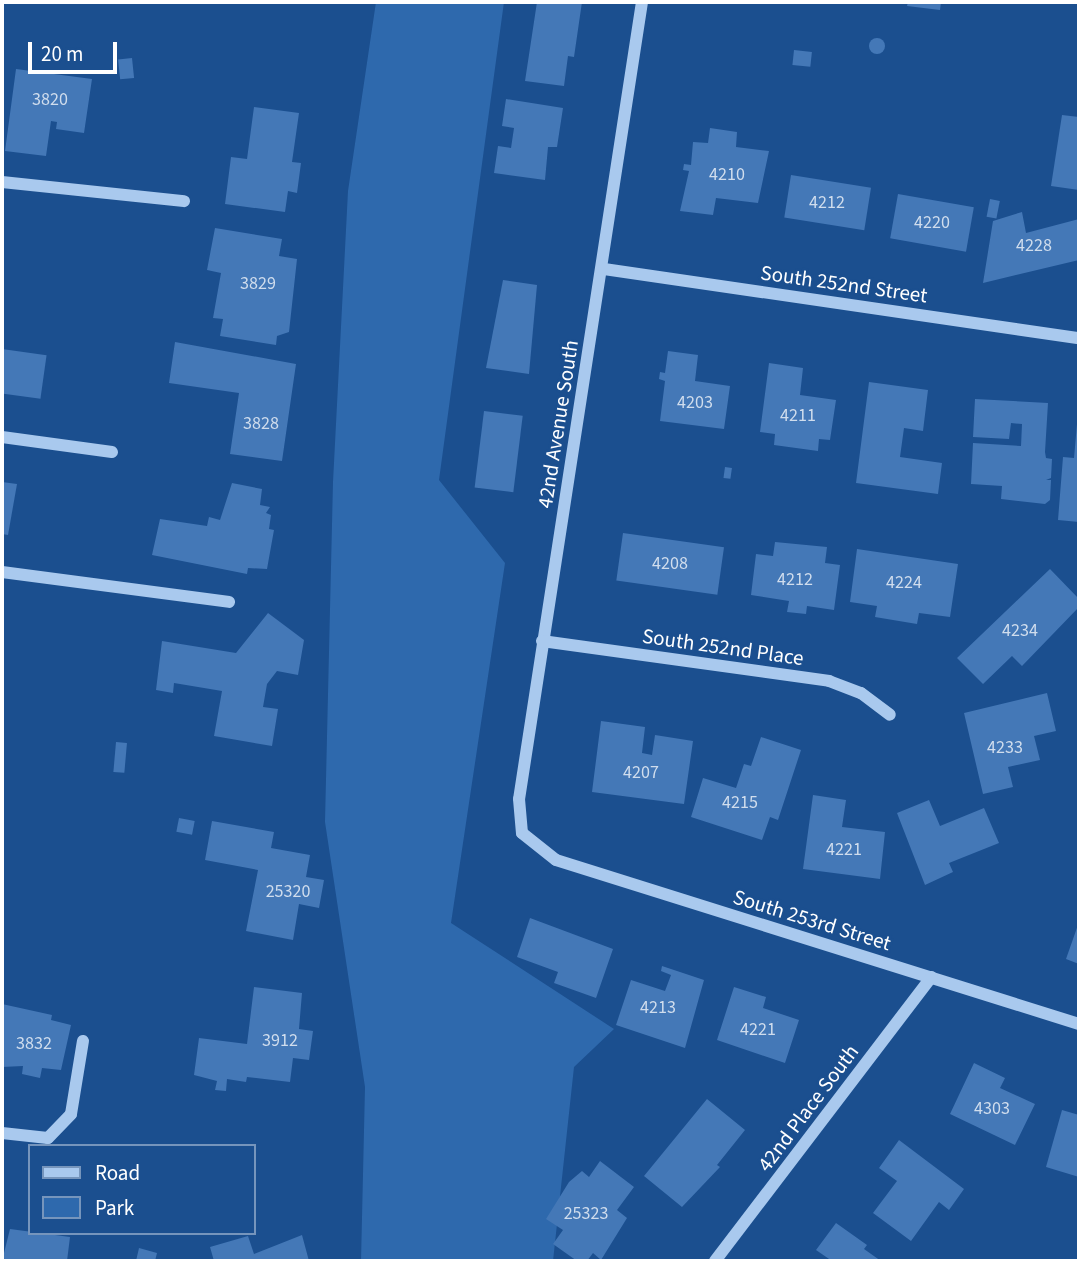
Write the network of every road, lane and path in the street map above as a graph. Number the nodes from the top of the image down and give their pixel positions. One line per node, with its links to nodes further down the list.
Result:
1 (642, 2): 4 (street, 42nd Avenue South)
2 (2, 182): 3 (street)
3 (184, 201)
4 (604, 269): 5 (street, South 252nd Street); 10 (street, 42nd Avenue South)
5 (1079, 338)
6 (2, 437): 7 (street)
7 (112, 452)
8 (2, 572): 9 (street)
9 (229, 602)
10 (542, 641): 11 (street, South 252nd Place); 12 (street, 42nd Avenue South)
11 (890, 716)
12 (536, 846): 13 (street, South 253rd Street)
13 (931, 977): 14 (street, South 253rd Street); 17 (street, 42nd Place South)
14 (1079, 1024)
15 (83, 1041): 16 (street)
16 (2, 1133)
17 (715, 1261)

